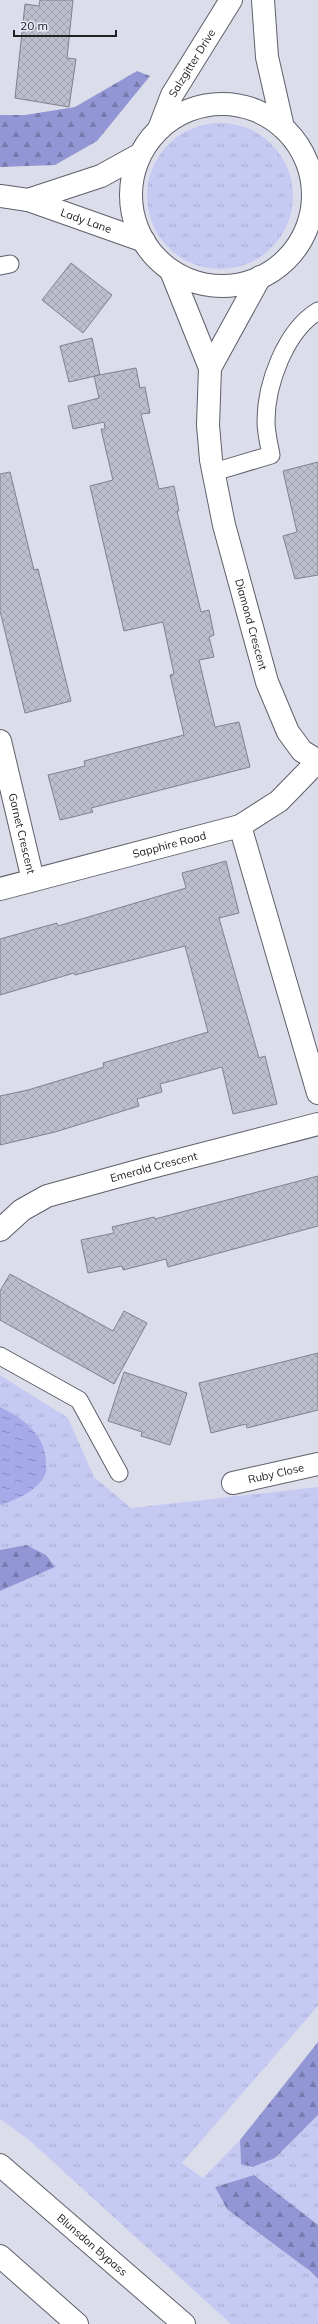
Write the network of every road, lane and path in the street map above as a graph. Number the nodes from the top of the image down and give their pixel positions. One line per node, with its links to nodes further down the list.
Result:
1 (231, 0): 4 (main road, Salzgitter Drive)
2 (263, 0): 3 (main road)
3 (282, 123): 4 (main road, Lady Lane); 6 (main road, Lady Lane)
4 (159, 129): 5 (main road, Lady Lane)
5 (139, 154): 8 (main road, Lady Lane); 9 (main road, Lady Lane)
6 (314, 172): 11 (main road, Lady Lane)
7 (0, 196): 8 (main road, Lady Lane)
8 (28, 200): 9 (main road, Lady Lane)
9 (144, 240): 12 (main road, Lady Lane)
10 (318, 245): 11 (main road)
11 (295, 250): 13 (main road, Lady Lane)
12 (171, 271): 13 (main road, Lady Lane); 15 (main road, Diamond Crescent)
13 (260, 277): 15 (main road, Diamond Crescent)
14 (318, 311): 16 (lane)
15 (210, 368): 16 (main road, Diamond Crescent)
16 (214, 472): 18 (main road, Diamond Crescent)
17 (0, 741): 20 (main road, Garnet Crescent)
18 (318, 761): 19 (main road, Sapphire Road)
19 (240, 826): 20 (main road, Sapphire Road); 22 (main road)
20 (33, 880): 21 (main road, Sapphire Road)
21 (0, 889)
22 (318, 1093)
23 (318, 1124): 24 (main road, Emerald Crescent)
24 (0, 1230)
25 (0, 1356): 27 (lane)
26 (318, 1464): 28 (main road, Ruby Close)
27 (119, 1473)
28 (233, 1483)
29 (0, 2165): 32 (main road, Blunsdon Bypass)
30 (0, 2256): 31 (main road)
31 (77, 2324)
32 (184, 2324)

